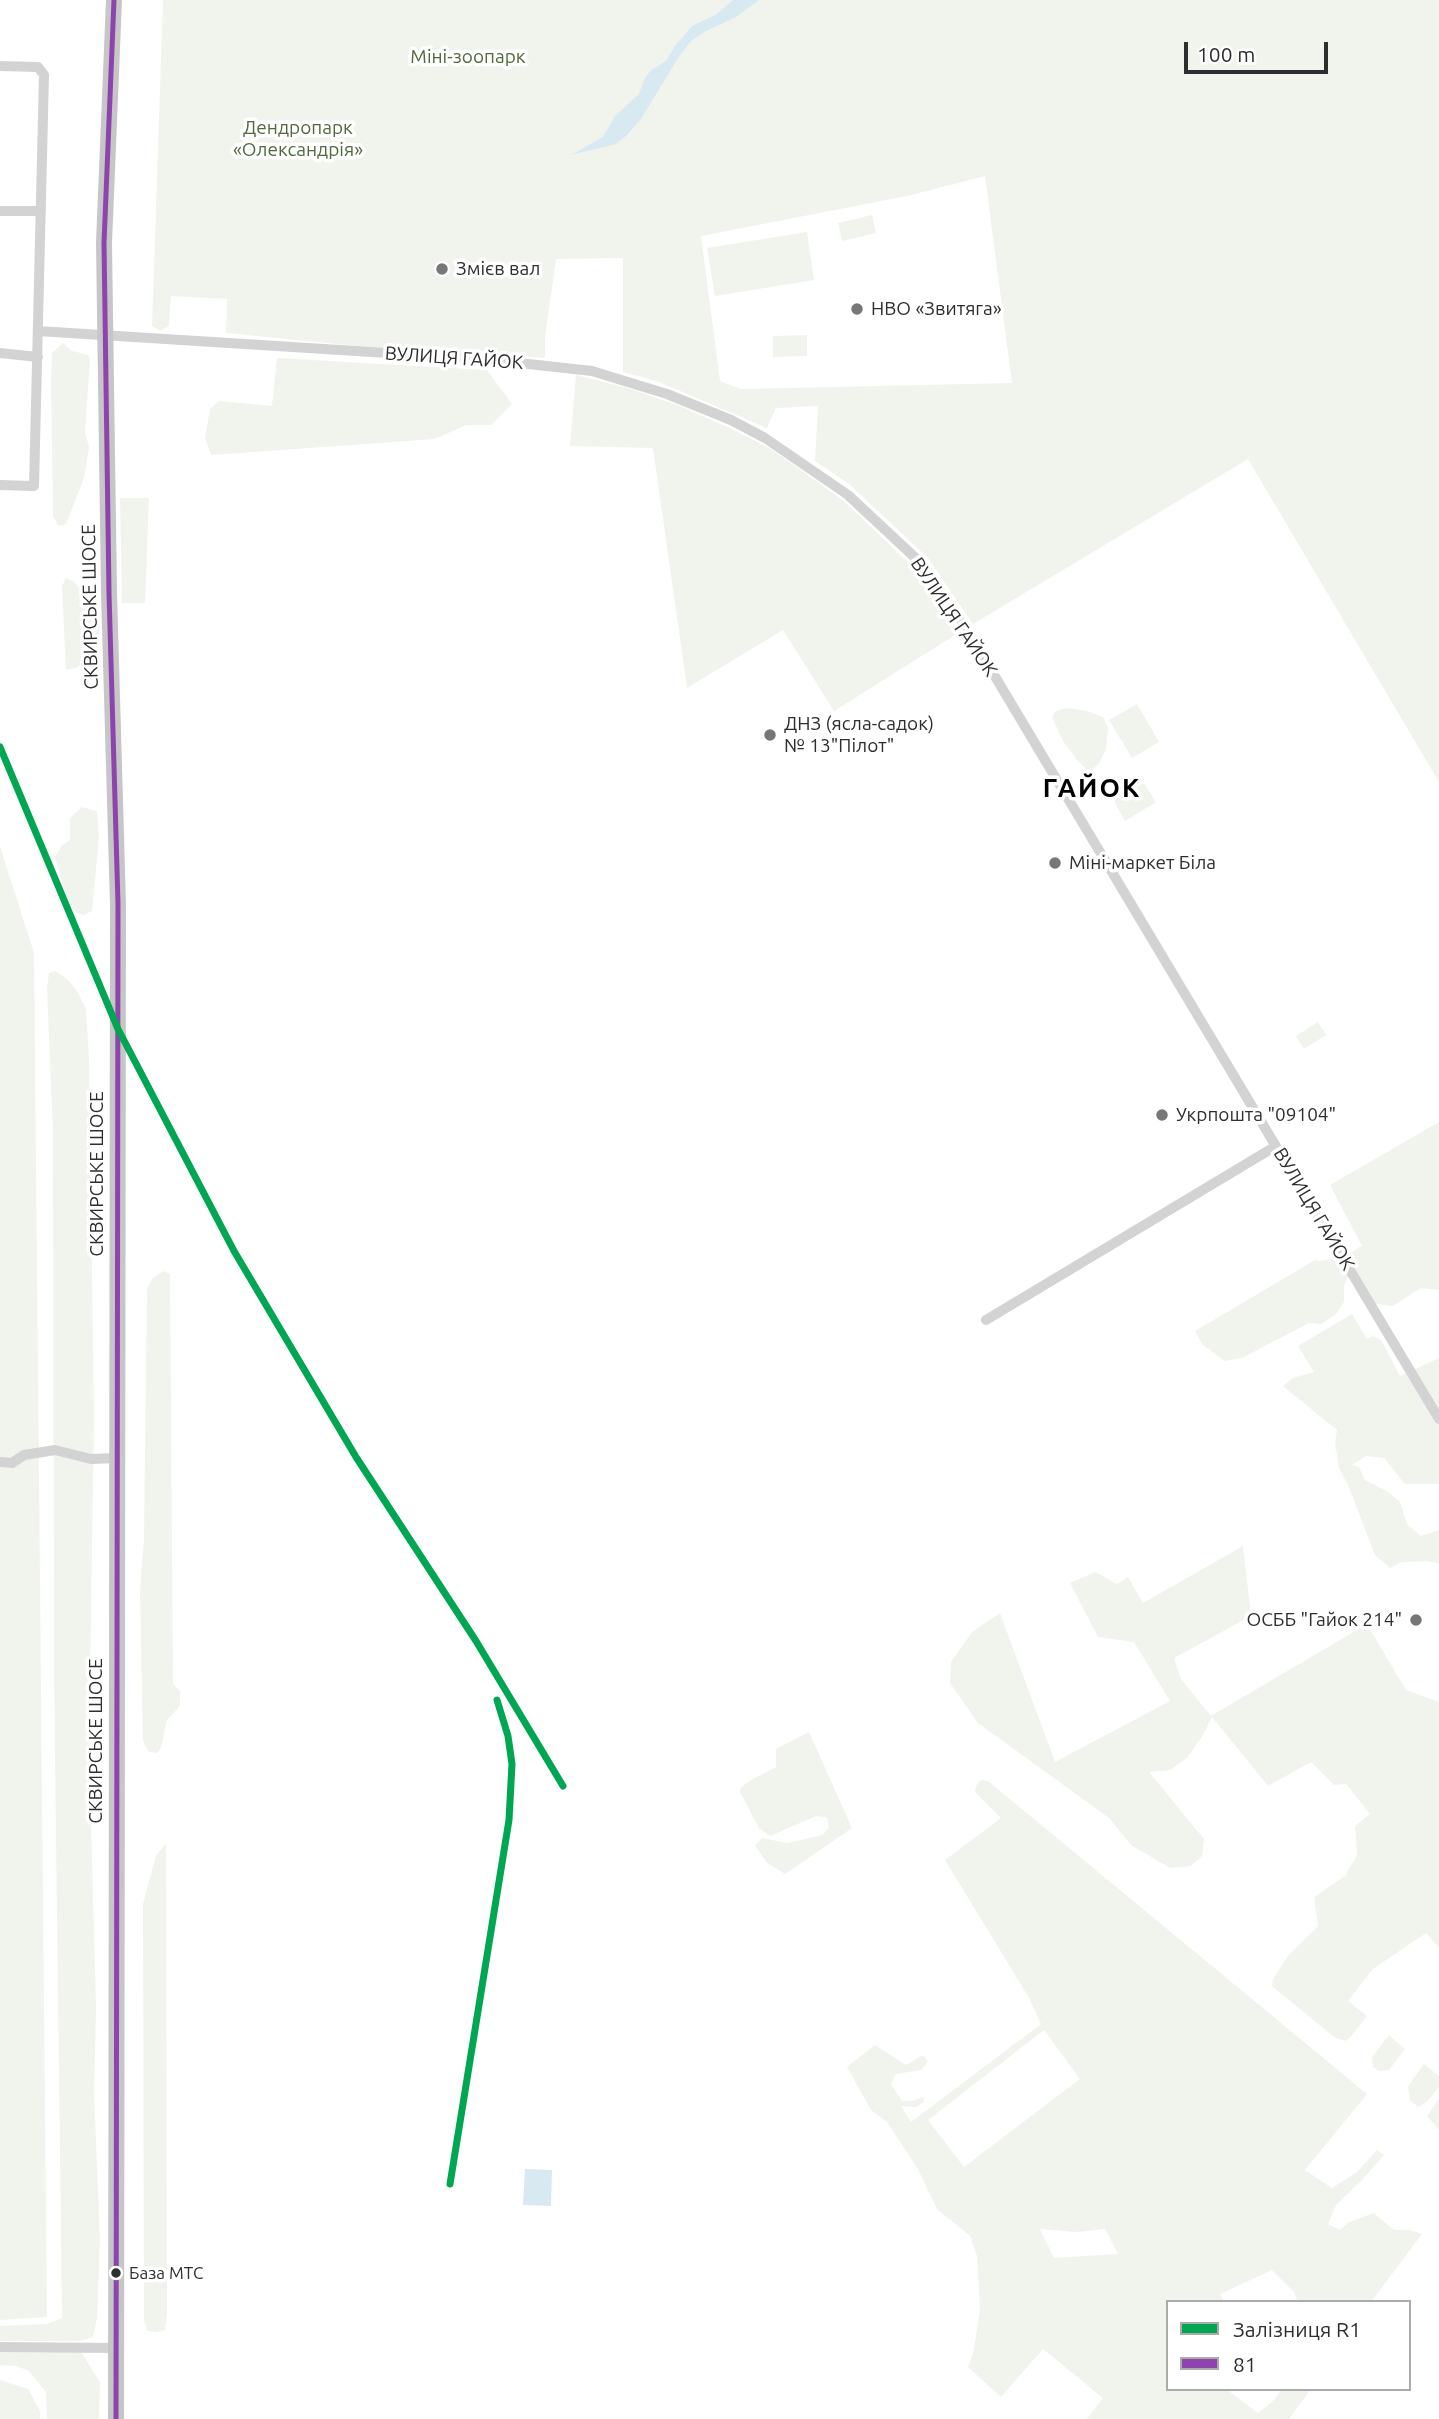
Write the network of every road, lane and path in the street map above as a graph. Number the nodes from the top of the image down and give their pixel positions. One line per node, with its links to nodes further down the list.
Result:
1 (114, 0): 6 (main road, СКВИРСЬКЕ ШОСЕ)
2 (0, 66): 4 (street)
3 (0, 211): 4 (street)
4 (41, 211): 5 (street)
5 (38, 331): 6 (street, ВУЛИЦЯ ГАЙОК); 8 (street)
6 (105, 335): 10 (street, ВУЛИЦЯ ГАЙОК); 13 (main road, СКВИРСЬКЕ ШОСЕ)
7 (0, 353): 8 (street)
8 (38, 357): 9 (street)
9 (0, 485)
10 (1276, 1146): 11 (street); 12 (street, ВУЛИЦЯ ГАЙОК)
11 (986, 1320)
12 (1439, 1419)
13 (117, 1458): 14 (street); 16 (main road, СКВИРСЬКЕ ШОСЕ)
14 (0, 1462)
15 (0, 2347): 16 (street)
16 (116, 2348): 17 (main road, СКВИРСЬКЕ ШОСЕ)
17 (116, 2419)

